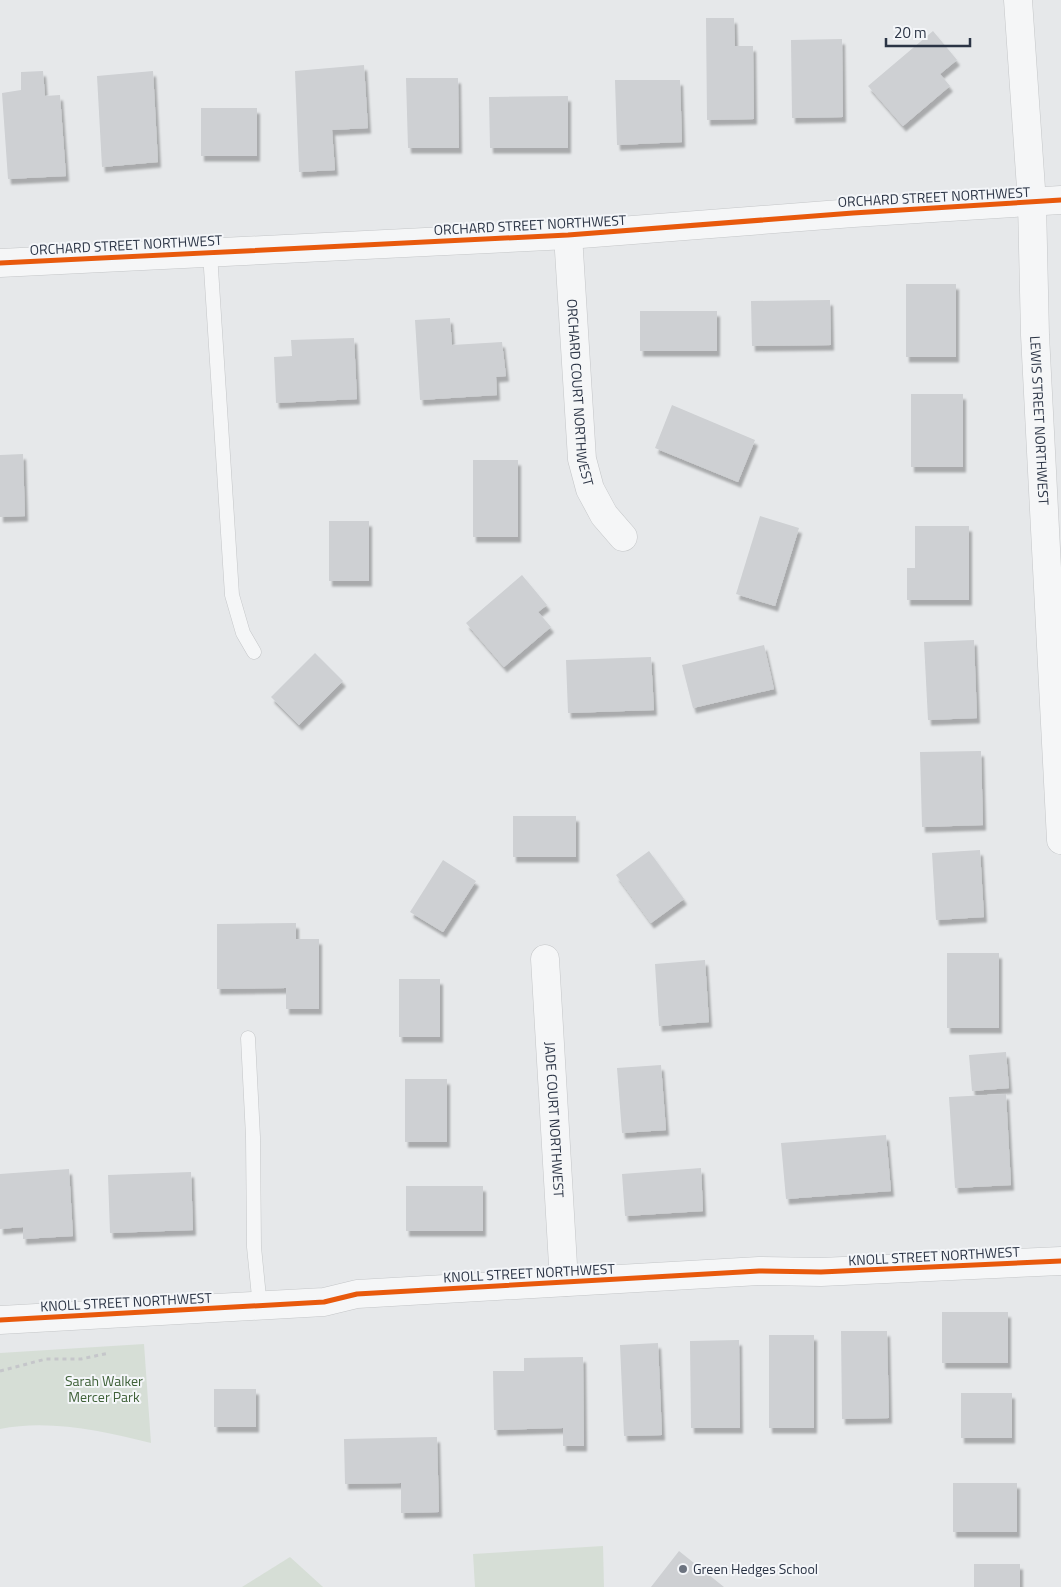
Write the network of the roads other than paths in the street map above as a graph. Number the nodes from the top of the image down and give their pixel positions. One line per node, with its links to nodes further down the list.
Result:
1 (1018, 0): 3 (street, LEWIS STREET NORTHWEST)
2 (1061, 200): 3 (street, ORCHARD STREET NORTHWEST)
3 (1032, 203): 4 (street, ORCHARD STREET NORTHWEST); 9 (street, LEWIS STREET NORTHWEST)
4 (568, 235): 5 (street, ORCHARD STREET NORTHWEST); 7 (street, ORCHARD COURT NORTHWEST)
5 (210, 252): 6 (street, ORCHARD STREET NORTHWEST); 8 (lane)
6 (0, 263)
7 (623, 537)
8 (254, 652)
9 (1061, 840)
10 (545, 959): 13 (street, JADE COURT NORTHWEST)
11 (248, 1038): 14 (lane)
12 (1061, 1261): 13 (street, KNOLL STREET NORTHWEST)
13 (564, 1282): 14 (street, KNOLL STREET NORTHWEST)
14 (260, 1306): 15 (street, KNOLL STREET NORTHWEST)
15 (0, 1320)

